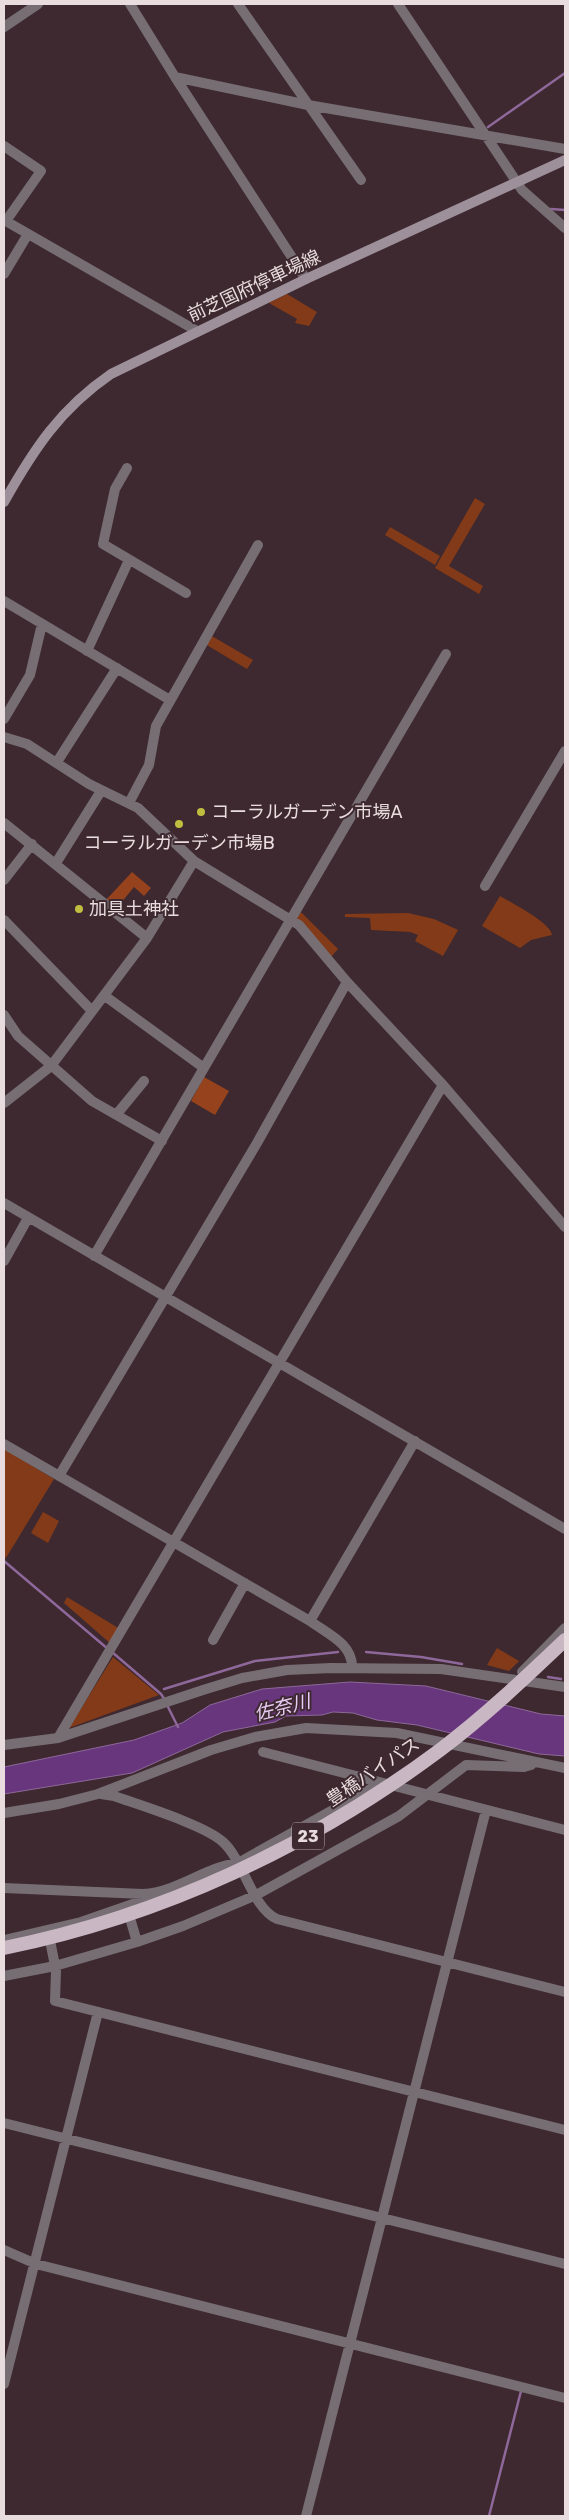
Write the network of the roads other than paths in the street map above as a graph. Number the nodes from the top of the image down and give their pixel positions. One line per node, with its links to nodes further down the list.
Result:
1 (38, 4): 5 (street)
2 (130, 4): 6 (street)
3 (238, 4): 7 (street)
4 (398, 4): 8 (street)
5 (4, 27)
6 (175, 77): 7 (street); 18 (street)
7 (308, 104): 8 (street); 12 (street)
8 (487, 135): 10 (street); 13 (street)
9 (4, 146): 14 (street)
10 (565, 148)
11 (565, 160): 13 (main road, 前芝国府停車場線)
12 (361, 180)
13 (517, 182): 15 (street); 18 (main road, 前芝国府停車場線)
14 (5, 220): 16 (street)
15 (565, 228)
16 (28, 234): 17 (street); 19 (street)
17 (4, 274)
18 (306, 279): 19 (main road, 前芝国府停車場線)
19 (197, 331): 21 (main road, 前芝国府停車場線)
20 (127, 468): 23 (street)
21 (4, 502)
22 (258, 545): 30 (street)
23 (129, 560): 24 (street); 27 (street)
24 (186, 592)
25 (4, 603): 26 (street)
26 (42, 624): 27 (street); 31 (street)
27 (87, 651): 29 (street)
28 (446, 654): 43 (street)
29 (117, 668): 30 (street); 34 (street)
30 (170, 700): 36 (street)
31 (4, 719)
32 (4, 737): 34 (street)
33 (565, 751): 42 (street)
34 (57, 762): 35 (street)
35 (101, 791): 36 (street); 40 (street)
36 (129, 803): 39 (street)
37 (4, 823): 38 (street)
38 (32, 844): 40 (street); 41 (street)
39 (194, 861): 43 (street); 45 (street)
40 (56, 863): 45 (street)
41 (4, 880)
42 (486, 886)
43 (291, 919): 46 (street); 51 (street)
44 (4, 920): 48 (street)
45 (147, 938): 47 (street)
46 (347, 982): 53 (street); 62 (street)
47 (105, 996): 48 (street); 51 (street)
48 (92, 1012): 50 (street)
49 (4, 1016): 50 (street)
50 (51, 1066): 54 (street); 55 (street)
51 (204, 1068): 56 (street)
52 (144, 1081): 55 (street)
53 (443, 1086): 59 (street); 63 (street)
54 (4, 1103)
55 (116, 1115): 56 (street)
56 (162, 1141): 60 (street)
57 (4, 1203): 58 (street)
58 (28, 1218): 60 (street); 61 (street)
59 (565, 1227)
60 (94, 1256): 62 (street)
61 (4, 1261)
62 (165, 1296): 63 (street); 66 (street)
63 (280, 1364): 64 (street); 68 (street)
64 (415, 1441): 67 (street); 70 (street)
65 (4, 1444): 66 (street)
66 (59, 1476): 68 (street)
67 (565, 1529)
68 (175, 1542): 69 (street); 78 (street)
69 (246, 1583): 70 (street); 72 (street)
70 (310, 1621): 75 (street)
71 (565, 1628): 76 (street)
72 (212, 1640)
73 (565, 1640): 97 (highway, 豊橋バイパス / 23)
74 (565, 1648): 98 (highway, 豊橋バイパス / 23)
75 (352, 1668): 76 (street); 78 (street)
76 (514, 1680): 77 (street)
77 (564, 1686)
78 (58, 1738): 79 (street)
79 (4, 1746)
80 (263, 1752): 83 (street)
81 (535, 1763): 82 (street); 84 (street); 85 (street)
82 (565, 1768)
83 (381, 1783): 85 (street); 89 (street)
84 (98, 1794): 87 (street); 89 (street)
85 (428, 1795): 86 (street); 92 (street)
86 (486, 1810): 88 (street); 99 (street)
87 (4, 1813)
88 (565, 1830)
89 (238, 1862): 90 (street); 92 (street)
90 (178, 1886): 91 (street); 93 (street)
91 (4, 1888)
92 (256, 1895): 96 (street); 99 (street)
93 (127, 1907): 94 (street); 96 (street)
94 (48, 1930): 95 (street); 100 (street)
95 (4, 1940)
96 (137, 1942): 100 (street)
97 (4, 1948)
98 (4, 1954)
99 (447, 1962): 102 (street); 104 (street)
100 (55, 1966): 101 (street); 103 (street)
101 (4, 1976)
102 (565, 1992)
103 (98, 2012): 104 (street); 107 (street)
104 (415, 2092): 106 (street); 108 (street)
105 (4, 2123): 107 (street)
106 (565, 2130)
107 (65, 2138): 108 (street); 110 (street)
108 (383, 2217): 111 (street); 112 (street)
109 (4, 2250): 110 (street)
110 (36, 2264): 112 (street); 113 (street)
111 (565, 2264)
112 (350, 2344): 114 (street); 115 (street)
113 (4, 2384)
114 (565, 2398)
115 (306, 2516)

